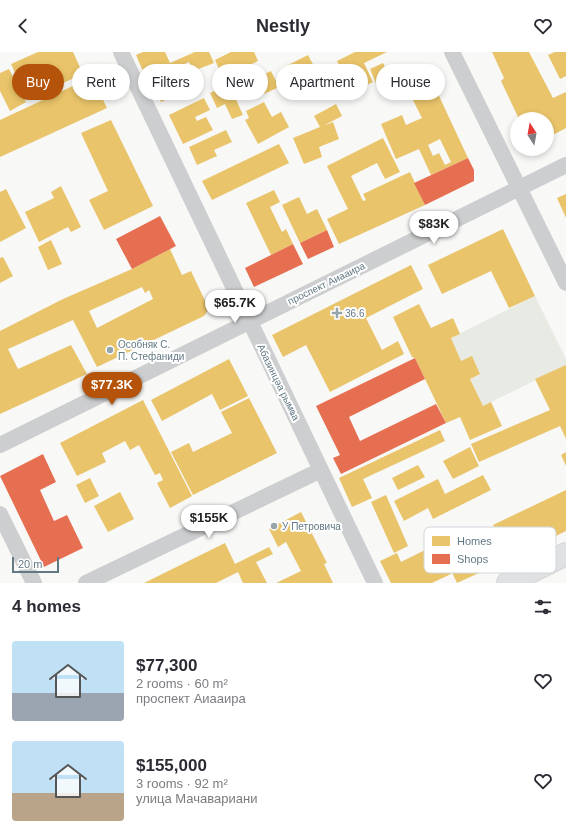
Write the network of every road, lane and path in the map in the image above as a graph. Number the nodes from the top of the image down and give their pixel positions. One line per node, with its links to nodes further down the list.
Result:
1 (121, 52): 6 (street, Абазинцәа рымҩа)
2 (452, 52): 4 (street)
3 (566, 165): 4 (street, проспект Аиааира)
4 (519, 188): 5 (street); 6 (street, проспект Аиааира)
5 (566, 283)
6 (250, 321): 7 (street, проспект Аиааира); 8 (street, Абазинцәа рымҩа)
7 (0, 445)
8 (321, 470): 14 (street); 15 (street, Абазинцәа рымҩа)
9 (0, 514): 13 (street)
10 (566, 554): 11 (main road)
11 (556, 559)
12 (528, 573): 16 (main road)
13 (34, 583)
14 (86, 583)
15 (375, 583)
16 (508, 583)

